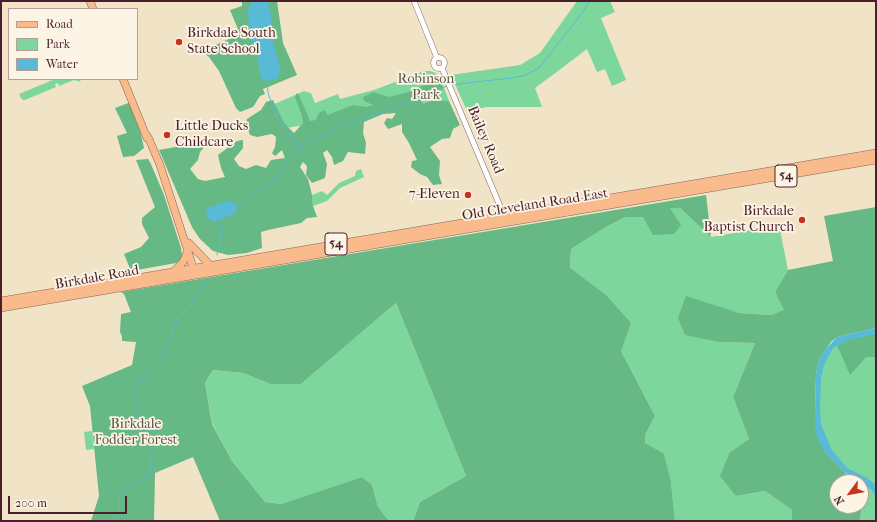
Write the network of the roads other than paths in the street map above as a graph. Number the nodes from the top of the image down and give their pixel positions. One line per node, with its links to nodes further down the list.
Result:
1 (414, 1): 5 (street, Bailey Road)
2 (123, 80): 6 (main road)
3 (876, 154): 5 (main road, Old Cleveland Road East / 54)
4 (876, 160): 5 (main road, Old Cleveland Road East / 54)
5 (505, 219): 7 (main road, Old Cleveland Road East / 54); 8 (main road, Old Cleveland Road East / 54)
6 (188, 247): 7 (main road); 8 (main road); 9 (main road)
7 (210, 265): 8 (main road, Old Cleveland Road East / 54)
8 (196, 270): 9 (main road, Birkdale Road / 54); 11 (main road, Birkdale Road / 54)
9 (173, 271): 10 (main road, Birkdale Road / 54)
10 (1, 300)
11 (1, 308)

